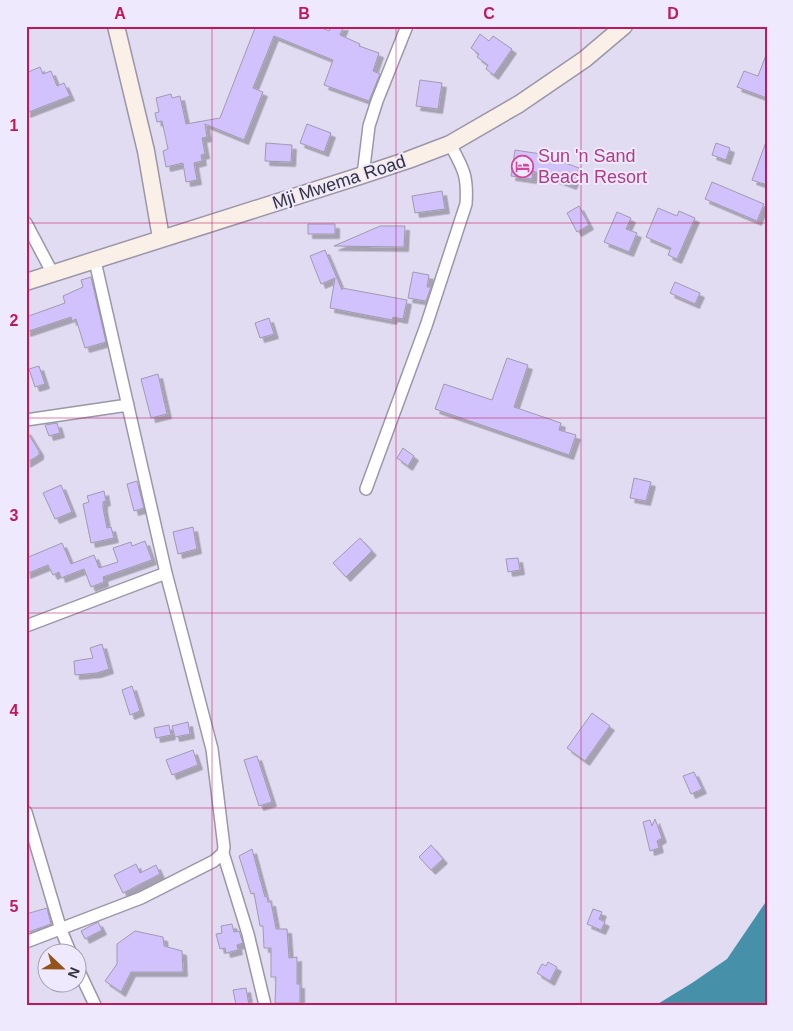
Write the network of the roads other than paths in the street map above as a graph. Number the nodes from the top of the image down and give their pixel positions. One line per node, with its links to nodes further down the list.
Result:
1 (116, 26): 7 (main road)
2 (407, 26): 5 (street)
3 (624, 26): 4 (main road, Mji Mwema Road)
4 (450, 144): 5 (main road, Mji Mwema Road); 13 (street)
5 (363, 175): 7 (main road, Mji Mwema Road)
6 (26, 223): 9 (street)
7 (162, 238): 8 (main road, Mji Mwema Road)
8 (95, 261): 9 (main road, Mji Mwema Road); 11 (street)
9 (53, 274): 10 (main road, Mji Mwema Road)
10 (26, 282)
11 (128, 405): 12 (street); 14 (street)
12 (26, 420)
13 (366, 489)
14 (166, 573): 15 (street); 17 (street)
15 (26, 626)
16 (26, 812): 18 (street)
17 (222, 853): 18 (street); 23 (street)
18 (61, 930): 19 (street); 20 (street)
19 (26, 942)
20 (67, 944)
21 (88, 990): 22 (street)
22 (95, 1005)
23 (265, 1005)

